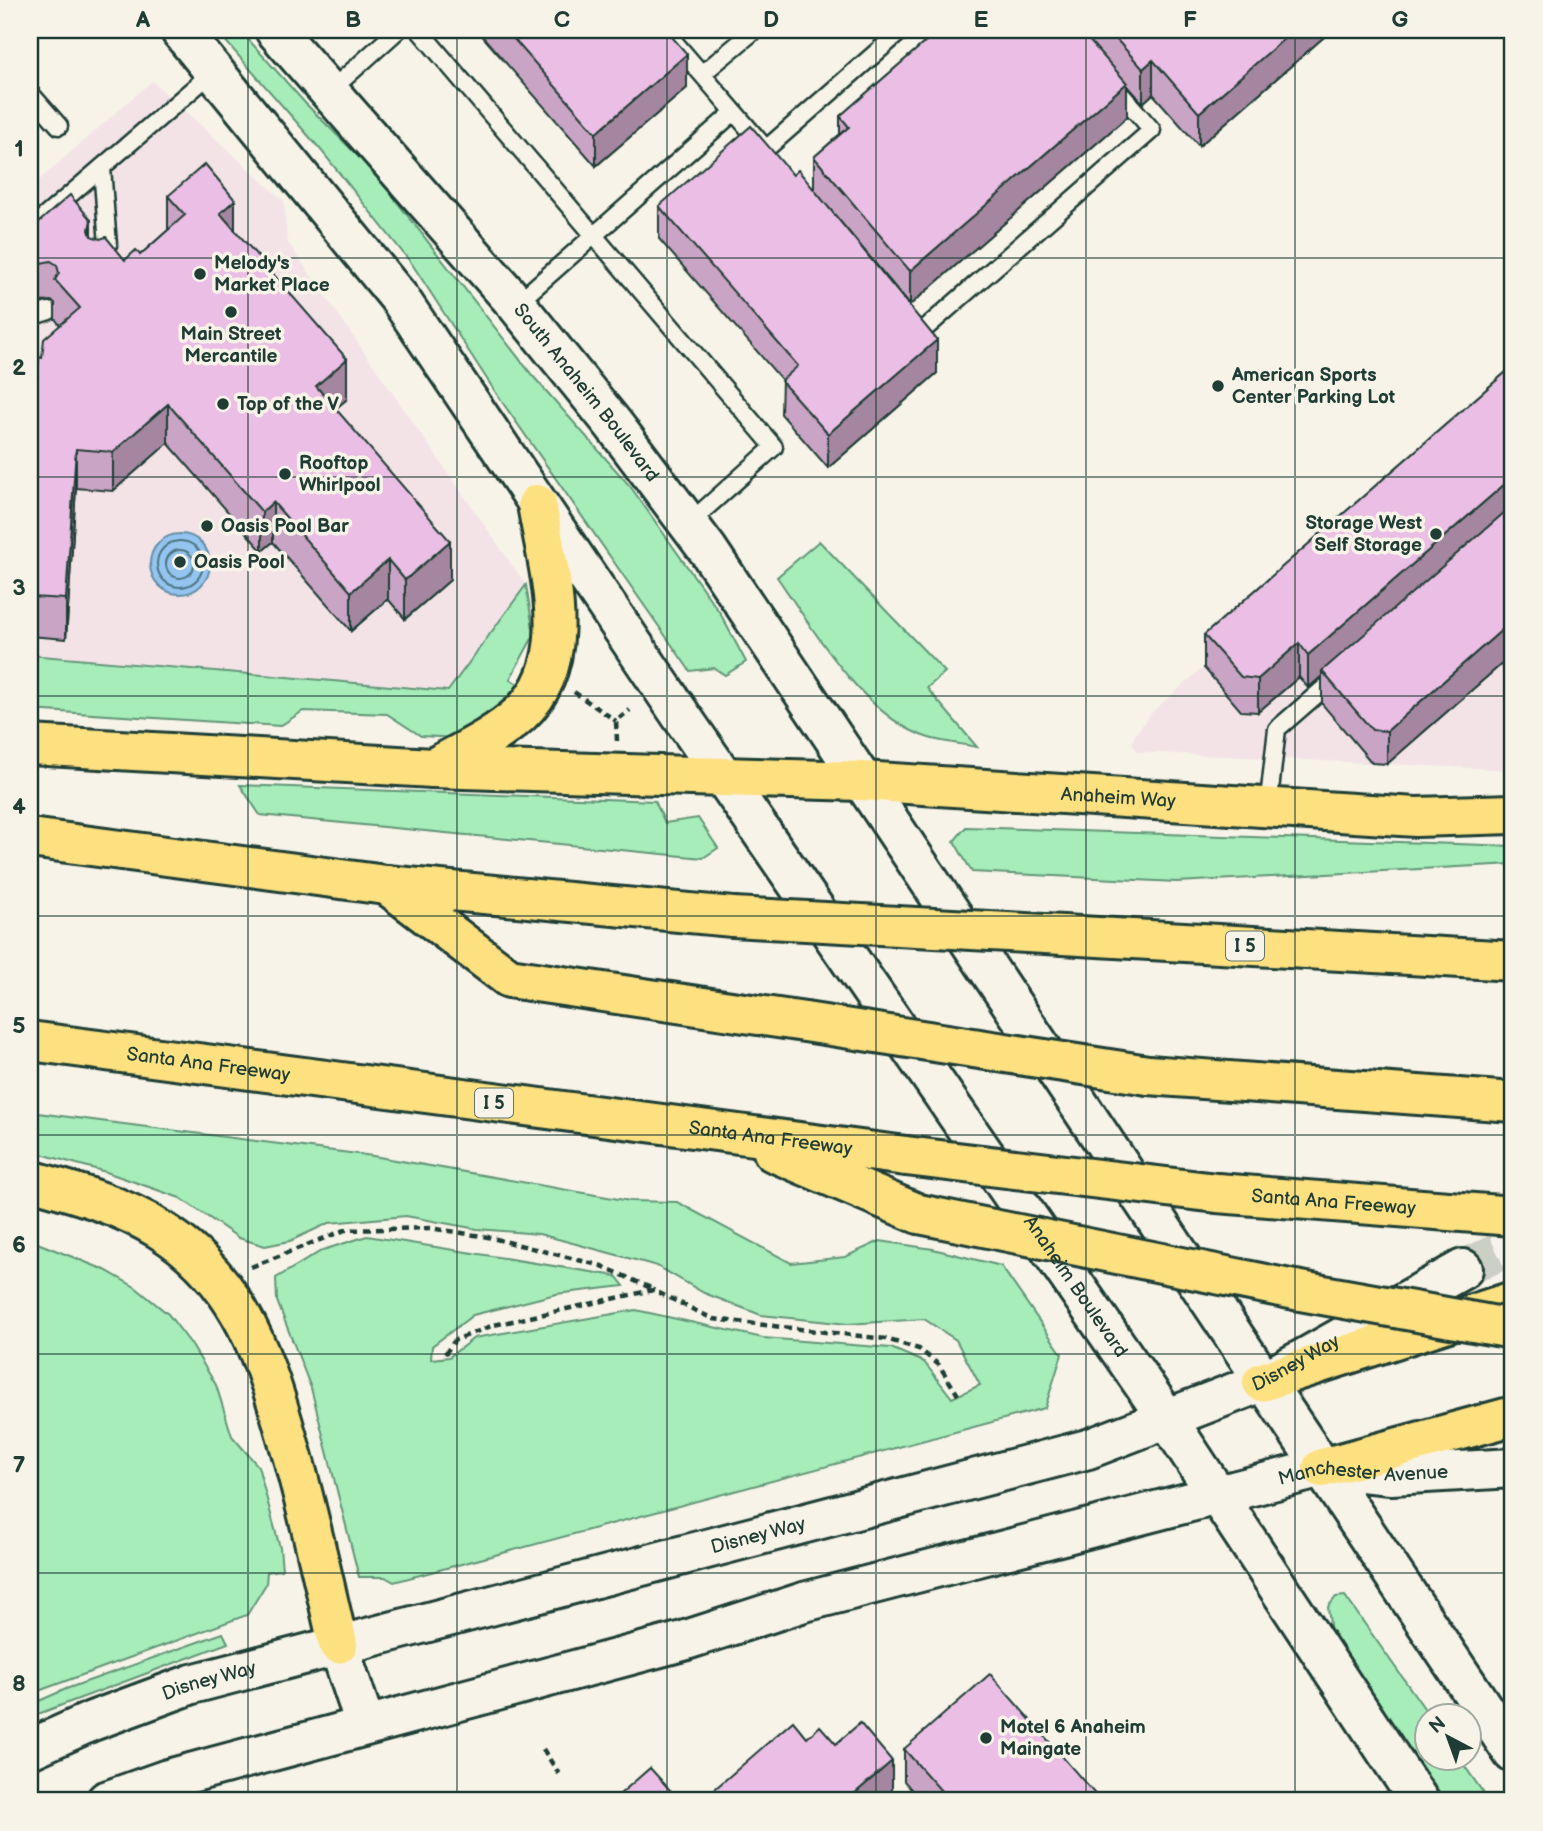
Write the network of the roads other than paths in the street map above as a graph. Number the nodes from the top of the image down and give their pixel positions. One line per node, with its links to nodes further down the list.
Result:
1 (180, 30): 8 (main road)
2 (275, 30): 11 (main road, South Anaheim Boulevard)
3 (398, 30): 11 (lane)
4 (419, 30): 17 (lane)
5 (664, 30): 10 (lane)
6 (755, 30): 10 (lane)
7 (902, 30): 13 (lane)
8 (215, 70): 15 (lane); 23 (main road)
9 (1100, 70): 21 (lane)
10 (702, 74): 13 (lane)
11 (329, 92): 19 (main road, South Anaheim Boulevard)
12 (30, 93): 14 (lane)
13 (734, 112): 17 (lane)
14 (59, 126)
15 (102, 168): 16 (lane); 18 (lane)
16 (30, 229)
17 (593, 235): 19 (lane); 24 (lane)
18 (99, 268)
19 (516, 304): 24 (main road, South Anaheim Boulevard)
20 (48, 311): 22 (lane)
21 (903, 312)
22 (30, 317)
23 (537, 504): 27 (main road); 28 (main road)
24 (688, 524): 29 (main road, South Anaheim Boulevard)
25 (1349, 667): 30 (lane)
26 (30, 746): 27 (main road, Anaheim Way)
27 (433, 768): 28 (main road, Anaheim Way)
28 (723, 777): 29 (main road, Anaheim Way); 47 (main road, Anaheim Boulevard)
29 (862, 781): 30 (main road, Anaheim Way); 45 (main road)
30 (1268, 808): 31 (main road, Anaheim Way)
31 (1513, 814)
32 (30, 838): 33 (main road, I 5)
33 (386, 885): 35 (main road, I 5, bridge); 38 (main road, bridge)
34 (1513, 932): 35 (main road)
35 (1428, 956): 36 (main road, I 5)
36 (1513, 961)
37 (30, 1041): 39 (main road, Santa Ana Freeway / I 5)
38 (1513, 1102)
39 (730, 1133): 41 (main road, Santa Ana Freeway / I 5, bridge); 44 (main road, bridge)
40 (30, 1180): 51 (main road)
41 (1513, 1216)
42 (1463, 1269): 45 (main road, Disney Way)
43 (1513, 1301): 45 (main road)
44 (1513, 1329)
45 (1262, 1382): 47 (main road, Disney Way); 48 (main road)
46 (1513, 1416): 48 (main road)
47 (1166, 1417): 50 (main road, Anaheim Boulevard); 51 (main road, Disney Way)
48 (1321, 1468): 49 (main road, Manchester Avenue); 50 (main road, Manchester Avenue); 54 (main road)
49 (1513, 1468)
50 (1215, 1496): 52 (main road); 56 (main road, Anaheim Boulevard)
51 (338, 1644): 52 (main road); 53 (main road, Disney Way)
52 (365, 1724): 55 (main road)
53 (30, 1749)
54 (1513, 1753)
55 (106, 1801)
56 (1419, 1801)

